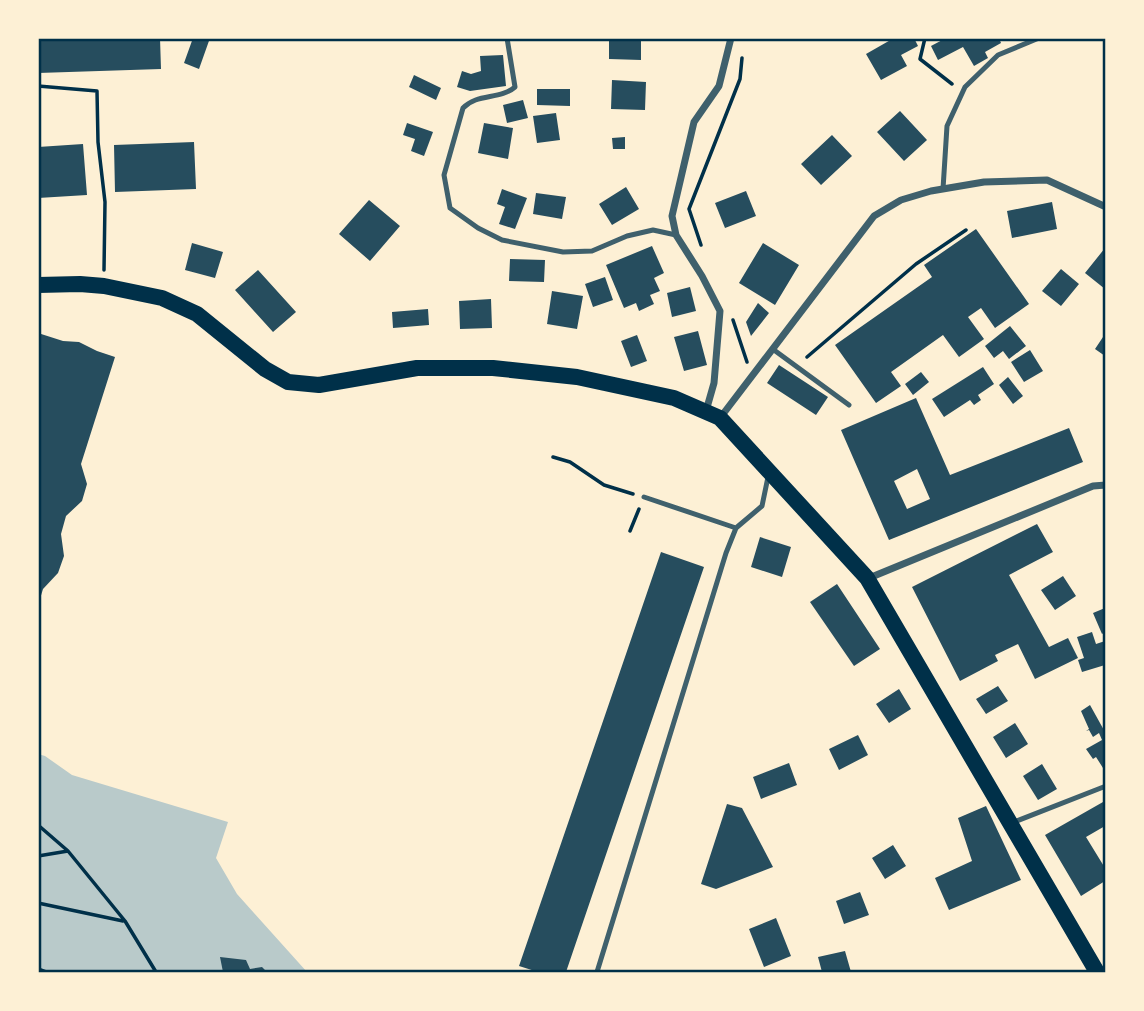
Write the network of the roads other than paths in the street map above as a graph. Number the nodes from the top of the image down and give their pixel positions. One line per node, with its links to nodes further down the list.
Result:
1 (507, 38): 6 (lane)
2 (731, 38): 6 (street)
3 (1039, 38): 4 (lane)
4 (943, 189): 5 (street); 8 (street)
5 (1105, 207)
6 (676, 235): 10 (street)
7 (38, 285): 10 (main road)
8 (774, 350): 9 (lane); 10 (street)
9 (849, 405)
10 (713, 415): 11 (main road)
11 (769, 471): 14 (lane); 15 (main road)
12 (1105, 485): 15 (street)
13 (644, 497): 14 (lane)
14 (736, 528): 18 (lane)
15 (867, 578): 17 (main road)
16 (1105, 786): 17 (lane)
17 (1010, 824): 19 (main road)
18 (597, 972)
19 (1097, 972)

